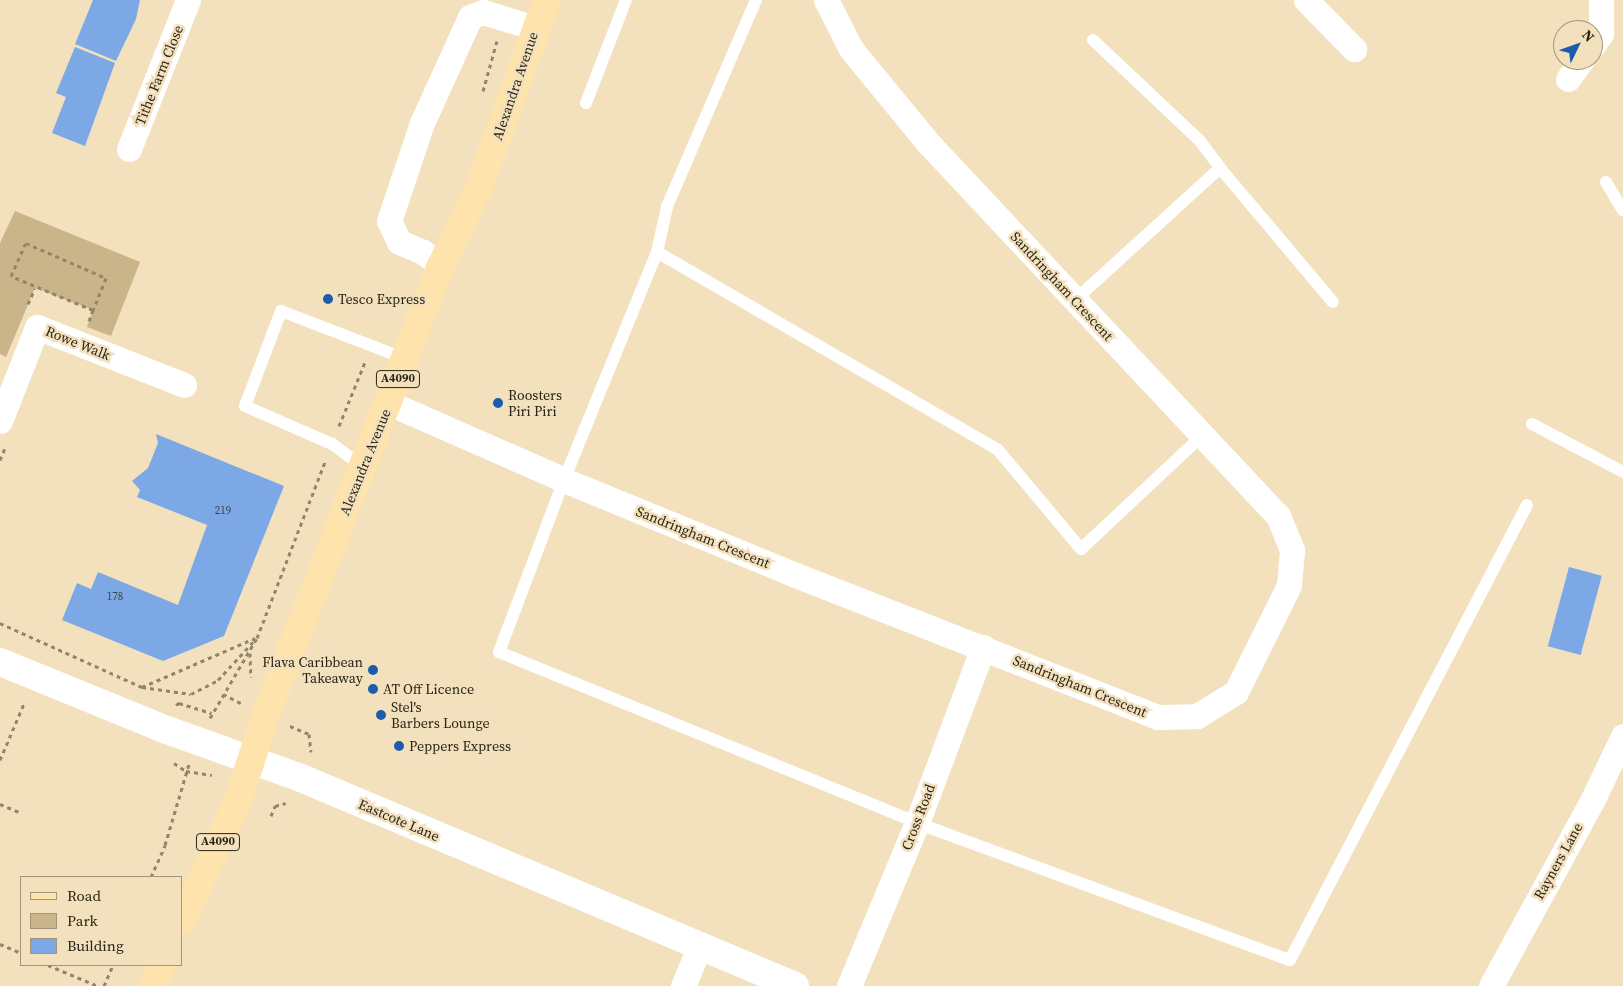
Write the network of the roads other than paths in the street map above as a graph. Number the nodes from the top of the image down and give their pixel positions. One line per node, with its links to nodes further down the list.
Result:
1 (188, 0): 13 (street, Tithe Farm Close)
2 (547, 0): 9 (main road, Alexandra Avenue / A4090)
3 (626, 0): 12 (lane)
4 (756, 0): 17 (lane)
5 (826, 0): 19 (street, Sandringham Crescent)
6 (1306, 0): 11 (street)
7 (1601, 0): 8 (street)
8 (1602, 20)
9 (535, 28): 18 (main road, Alexandra Avenue / A4090); 18 (street)
10 (1093, 40): 14 (lane)
11 (1354, 49)
12 (586, 103)
13 (129, 149)
14 (1220, 168): 19 (lane); 20 (lane)
15 (1606, 182): 16 (lane)
16 (1623, 210)
17 (657, 252): 26 (lane); 29 (lane)
18 (440, 266): 21 (main road, Alexandra Avenue / A4090)
19 (1075, 300): 26 (street, Sandringham Crescent)
20 (1333, 302)
21 (406, 359): 23 (main road, Alexandra Avenue / A4090); 27 (lane)
22 (184, 385): 24 (street, Rowe Walk)
23 (388, 403): 27 (main road, Alexandra Avenue / A4090); 29 (street, Sandringham Crescent)
24 (0, 421)
25 (1532, 424): 28 (lane)
26 (1203, 435): 31 (street, Sandringham Crescent)
27 (363, 467): 34 (main road, Alexandra Avenue / A4090)
28 (1623, 472)
29 (564, 480): 31 (street, Sandringham Crescent); 35 (lane)
30 (1527, 505): 35 (lane)
31 (982, 647): 35 (street, Cross Road)
32 (0, 662): 34 (street, Eastcote Lane)
33 (1623, 736): 43 (street, Rayners Lane)
34 (249, 759): 36 (main road, Alexandra Avenue / A4090); 37 (street, Eastcote Lane)
35 (917, 823): 42 (street, Cross Road)
36 (182, 920)
37 (699, 948): 40 (street); 41 (street, Eastcote Lane)
38 (162, 966): 39 (main road)
39 (152, 986)
40 (683, 986)
41 (795, 986)
42 (848, 986)
43 (1491, 986)

